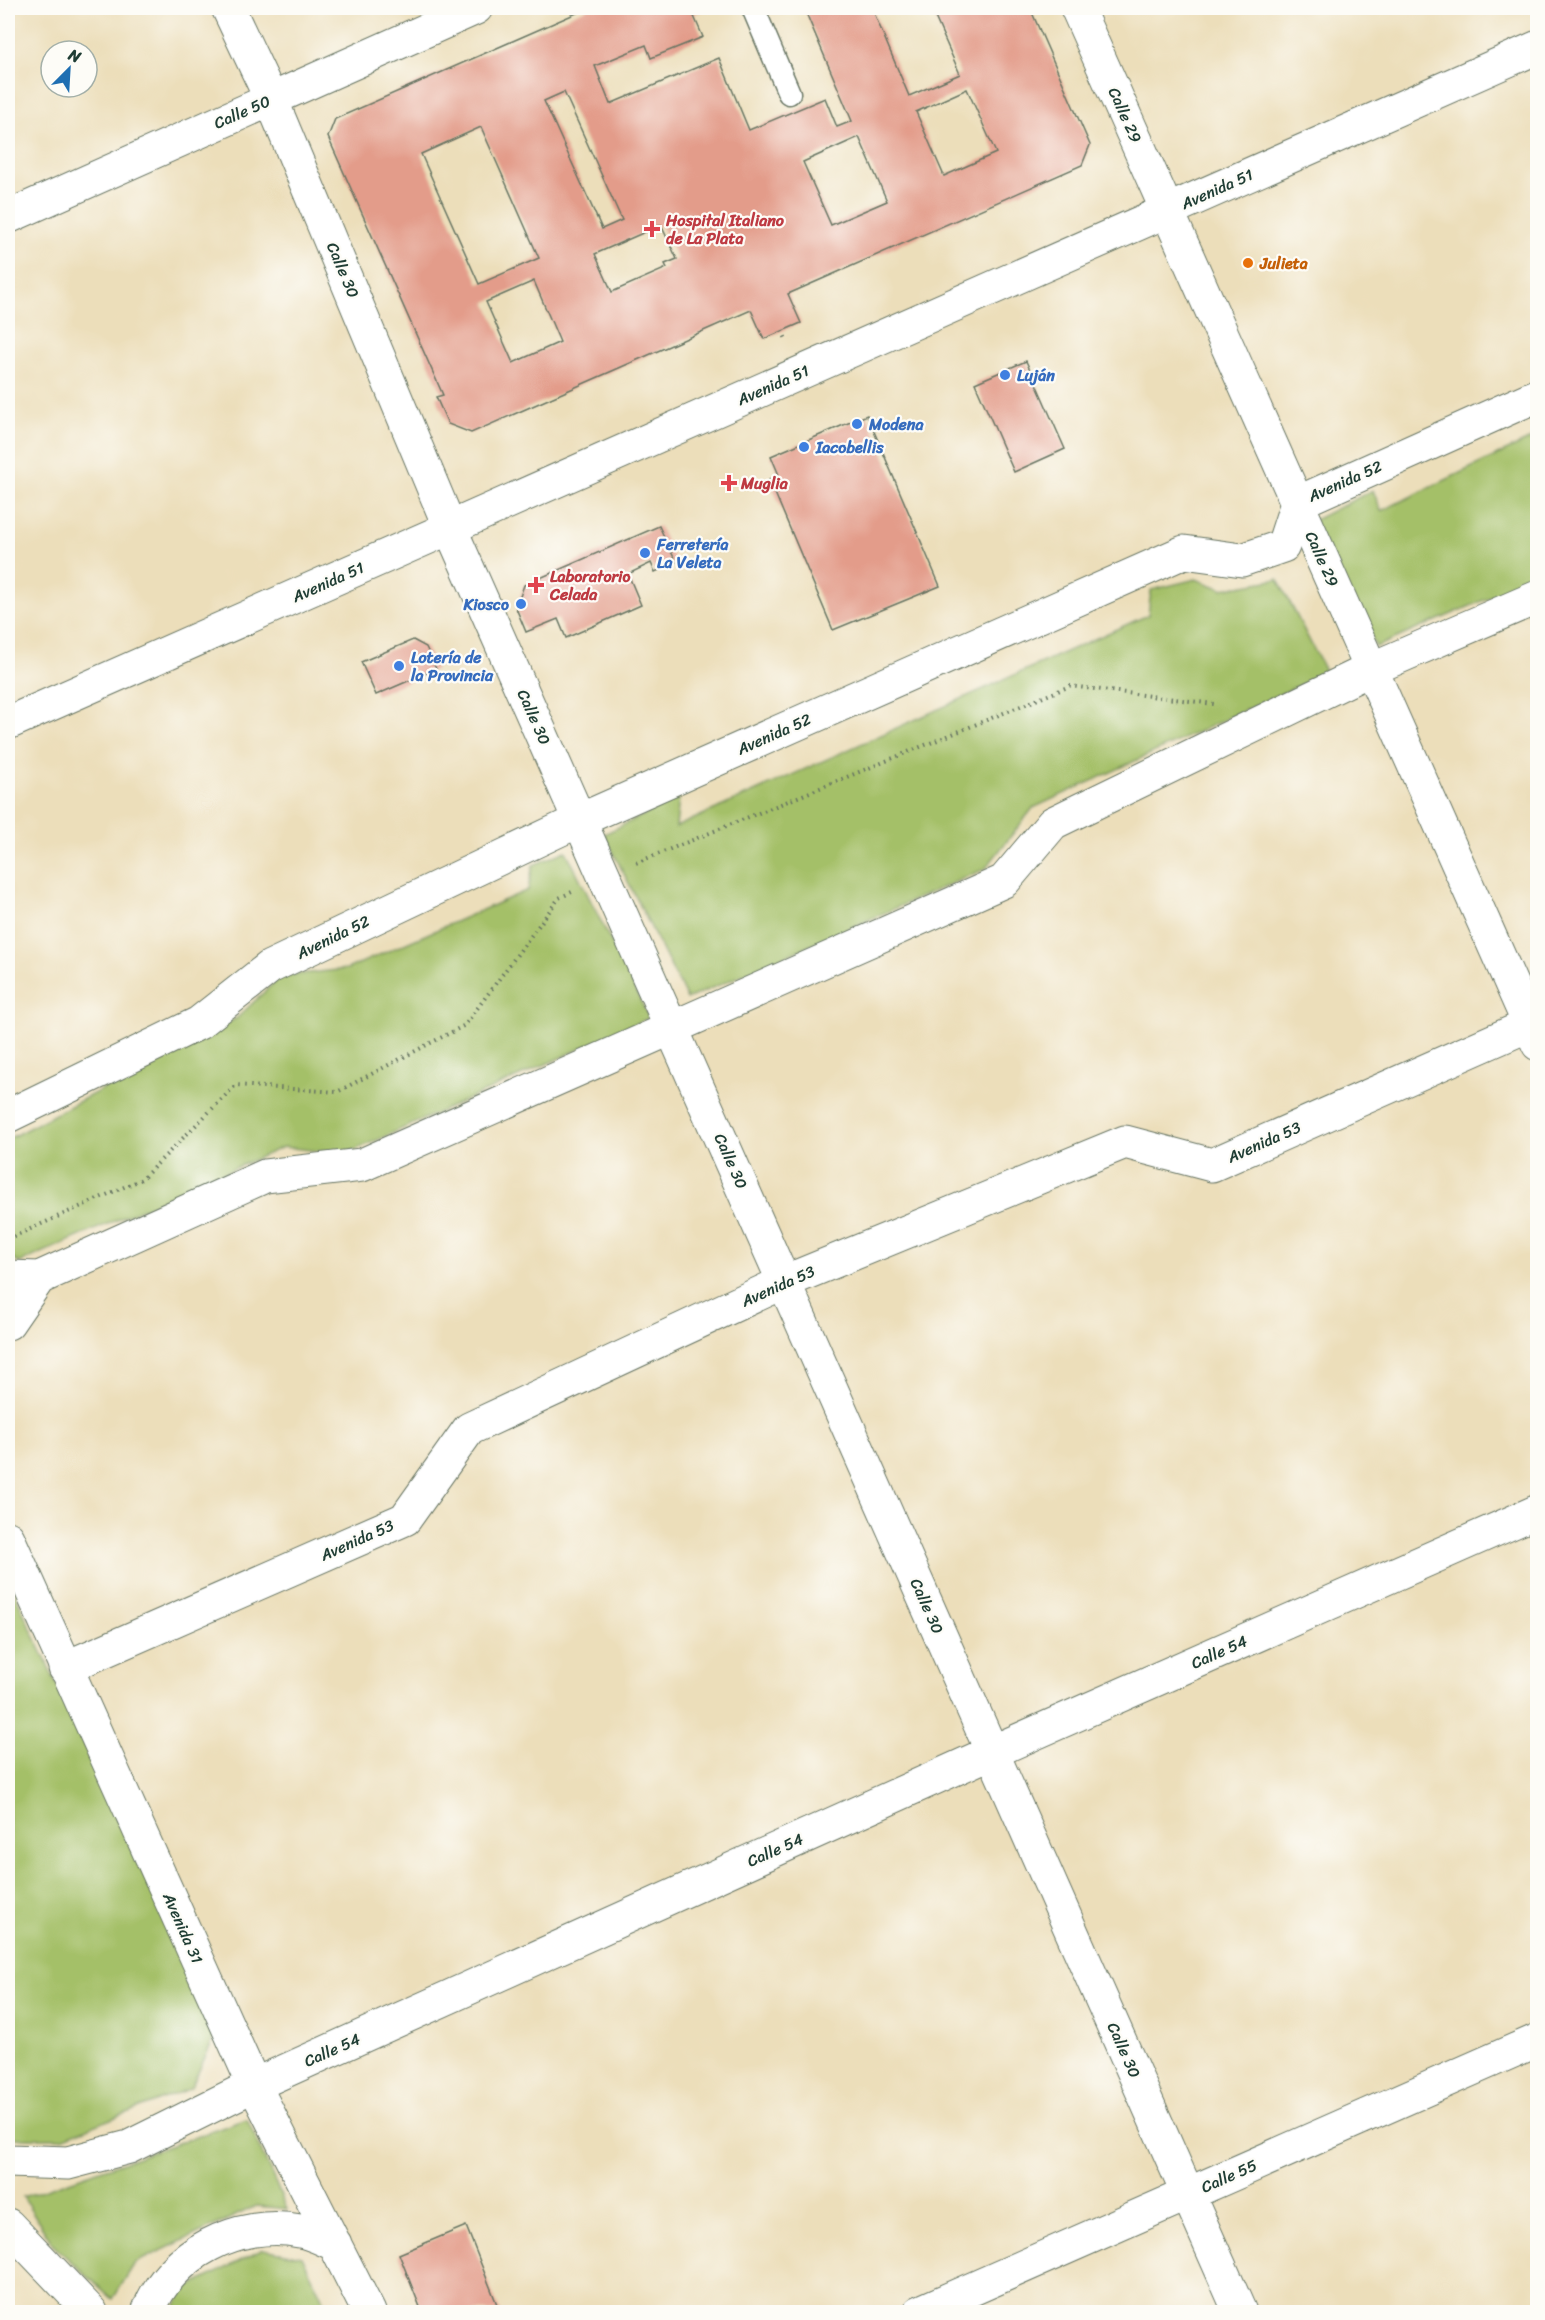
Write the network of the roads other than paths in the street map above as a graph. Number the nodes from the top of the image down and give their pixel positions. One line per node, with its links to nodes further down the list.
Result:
1 (228, 8): 7 (main road, Calle 30)
2 (476, 8): 7 (main road, Calle 50)
3 (753, 8): 6 (lane)
4 (1077, 8): 8 (main road, Calle 29)
5 (1538, 47): 8 (main road, Avenida 51)
6 (789, 93)
7 (271, 99): 9 (main road, Calle 50); 12 (main road, Calle 30)
8 (1167, 211): 11 (main road, Calle 29); 12 (main road, Avenida 51)
9 (8, 217)
10 (1538, 395): 11 (main road, Avenida 52)
11 (1297, 503): 14 (main road, Calle 29); 16 (main road, Avenida 52)
12 (450, 528): 15 (main road, Avenida 51); 16 (main road, Calle 30)
13 (1538, 597): 14 (main road)
14 (1371, 669): 17 (main road); 18 (main road, Calle 29)
15 (8, 723)
16 (580, 820): 17 (main road, Calle 30); 19 (main road, Avenida 52)
17 (672, 1028): 22 (main road); 23 (main road, Calle 30)
18 (1535, 1030): 23 (main road, Avenida 53)
19 (8, 1116)
20 (8, 1265): 22 (main road)
21 (8, 1277): 22 (main road)
22 (39, 1278): 24 (main road)
23 (784, 1282): 27 (main road, Avenida 53); 28 (main road, Calle 30)
24 (8, 1323)
25 (1538, 1512): 28 (main road, Calle 54)
26 (8, 1538): 27 (main road, Avenida 31)
27 (65, 1668): 30 (main road, Avenida 31)
28 (992, 1752): 30 (main road, Calle 54); 32 (main road, Calle 30)
29 (1538, 2040): 32 (main road, Calle 55)
30 (254, 2085): 31 (main road, Calle 54); 34 (main road, Avenida 31)
31 (8, 2162)
32 (1188, 2194): 38 (main road, Calle 55); 39 (main road, Calle 30)
33 (8, 2225): 35 (main road)
34 (335, 2244): 36 (main road); 37 (main road, Avenida 31)
35 (91, 2313)
36 (148, 2313)
37 (369, 2313)
38 (920, 2313)
39 (1240, 2313)

